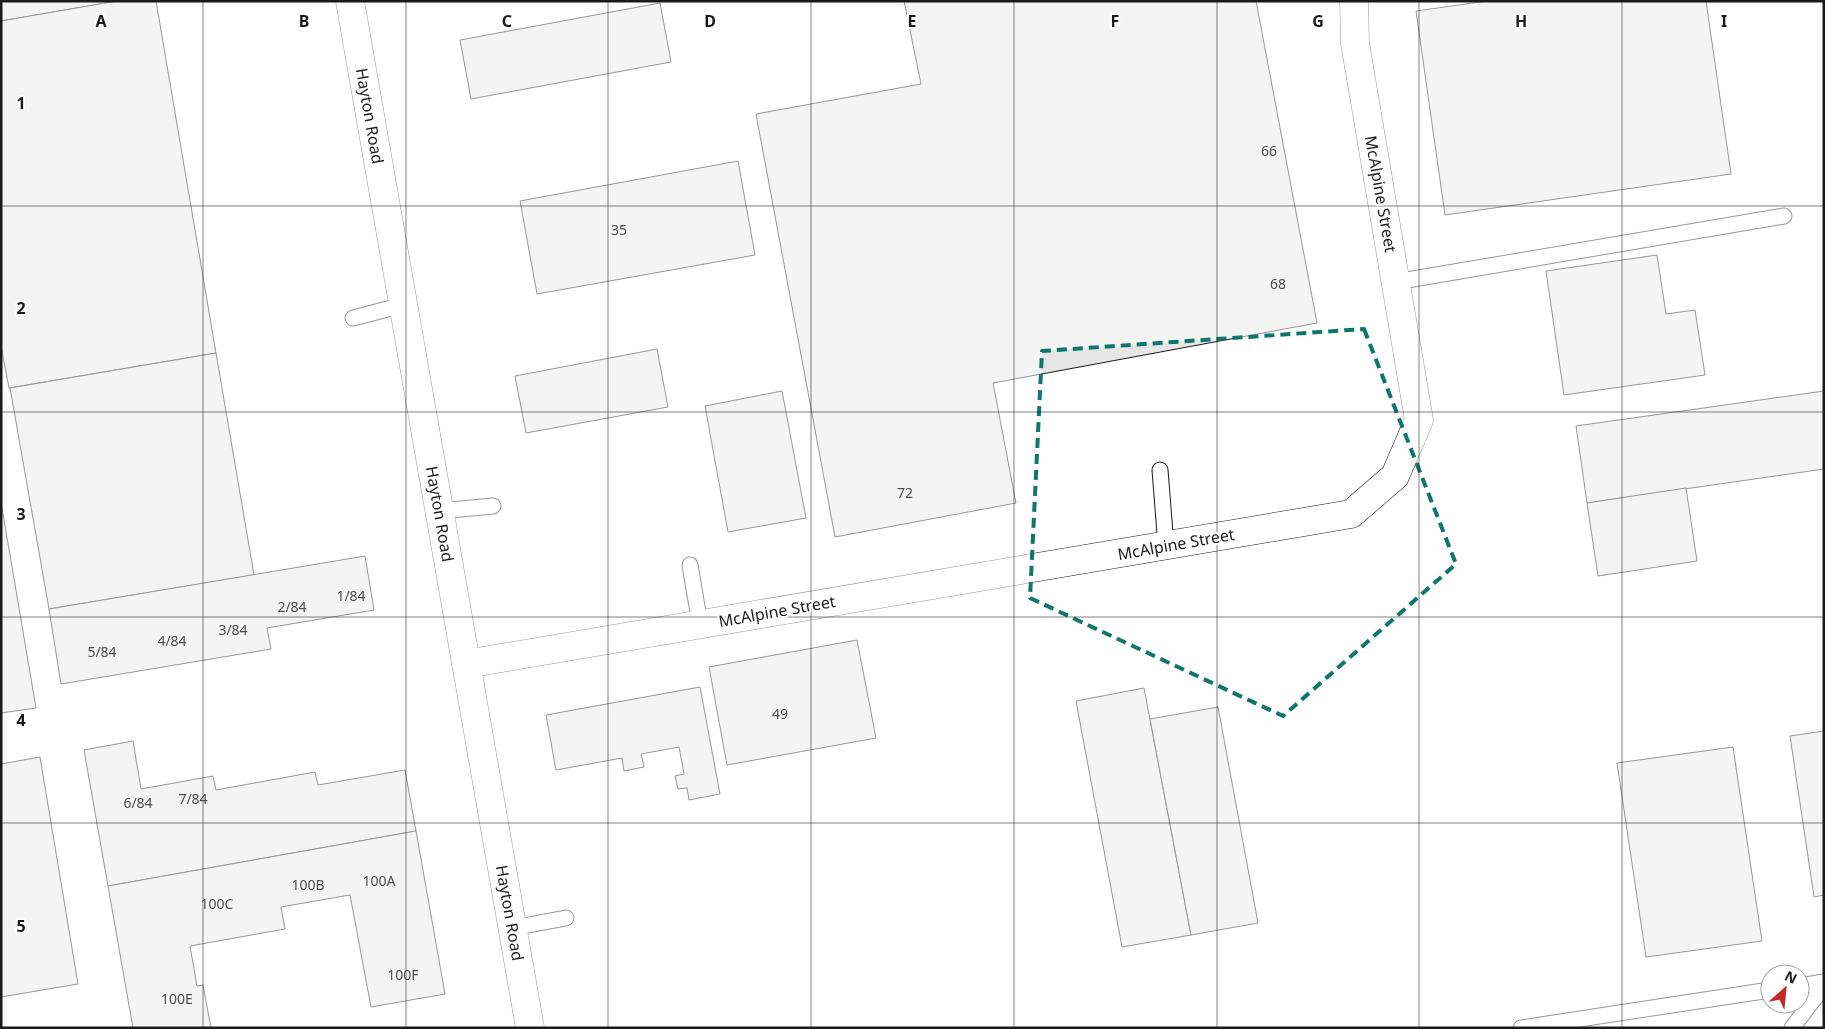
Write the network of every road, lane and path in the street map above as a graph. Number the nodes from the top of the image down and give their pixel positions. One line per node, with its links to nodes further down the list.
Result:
1 (350, 1): 5 (street, Hayton Road)
2 (1354, 1): 4 (street, McAlpine Street)
3 (1784, 216): 4 (lane)
4 (1395, 282): 10 (street, McAlpine Street)
5 (403, 305): 6 (lane); 9 (street, Hayton Road)
6 (353, 318)
7 (1160, 470): 10 (lane)
8 (493, 506): 9 (lane)
9 (439, 511): 13 (street, Hayton Road)
10 (1166, 546): 12 (street, McAlpine Street)
11 (690, 566): 12 (lane)
12 (700, 624): 13 (street, McAlpine Street)
13 (466, 664): 15 (street, Hayton Road)
14 (566, 918): 15 (lane)
15 (512, 928): 19 (street, Hayton Road)
16 (1824, 984): 17 (lane); 21 (lane)
17 (1810, 985)
18 (1760, 992): 20 (lane)
19 (530, 1028)
20 (1521, 1028)
21 (1792, 1028)

